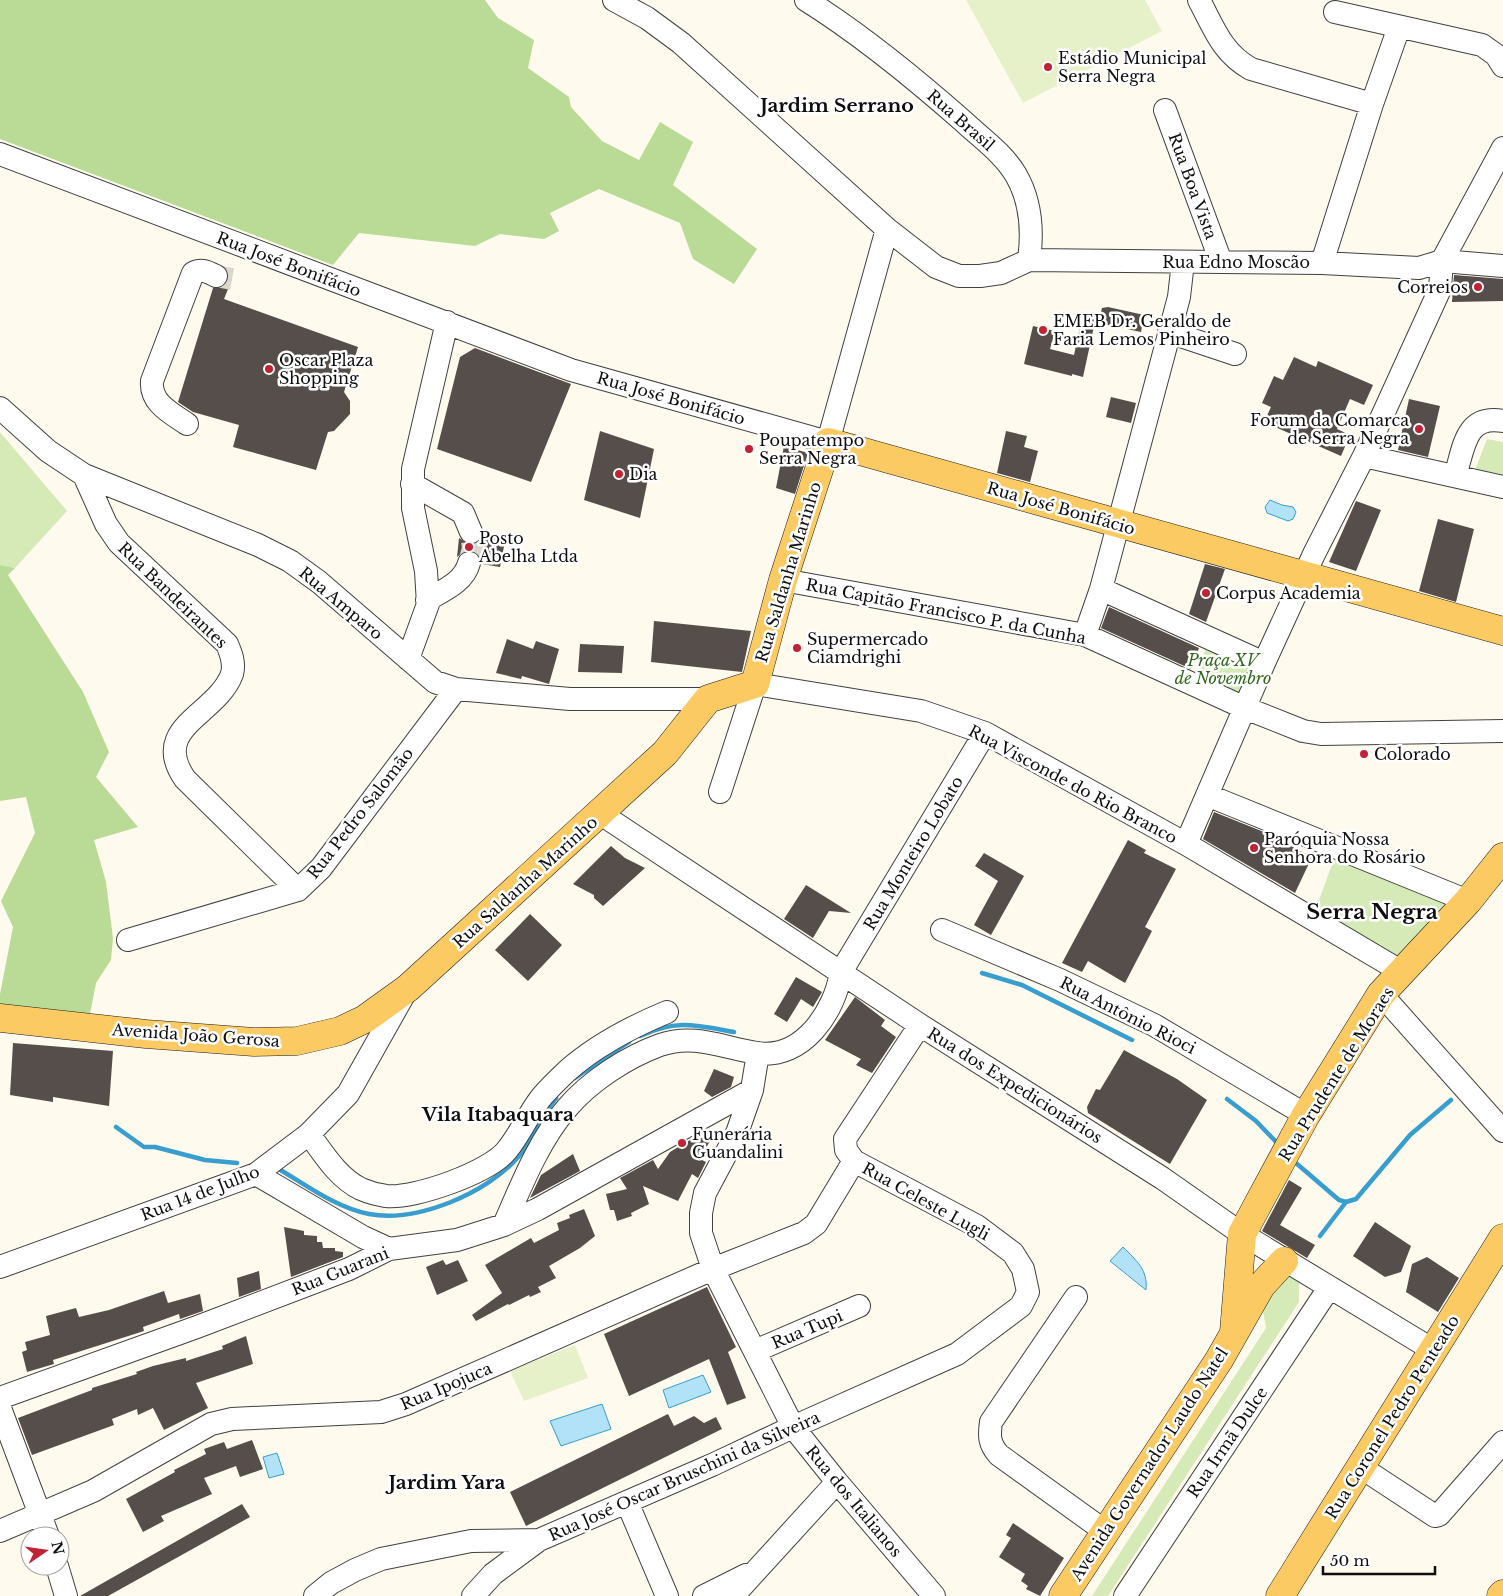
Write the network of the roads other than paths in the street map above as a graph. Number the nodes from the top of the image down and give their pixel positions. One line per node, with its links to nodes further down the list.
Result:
1 (614, 0): 11 (street)
2 (806, 0): 12 (street, Rua Brasil)
3 (1199, 0): 7 (street)
4 (1335, 12): 5 (street)
5 (1399, 28): 6 (street); 7 (street)
6 (1503, 66)
7 (1372, 104): 16 (street)
8 (1165, 110): 15 (street, Rua Boa Vista)
9 (1503, 148): 13 (street)
10 (0, 154): 19 (street, Rua José Bonifácio)
11 (887, 229): 12 (street); 25 (street, Rua Saldanha Marinho)
12 (1029, 260): 14 (street, Rua Edno Moscão)
13 (1442, 261): 16 (street, Rua Edno Moscão); 17 (street); 26 (street)
14 (1183, 262): 15 (street, Rua Edno Moscão); 20 (street)
15 (1221, 262): 16 (street, Rua Edno Moscão)
16 (1322, 263)
17 (1503, 266)
18 (216, 276): 24 (street)
19 (447, 322): 25 (street, Rua José Bonifácio); 29 (street)
20 (1169, 332): 21 (street); 31 (street)
21 (1235, 354)
22 (0, 408): 27 (street, Rua Amparo)
23 (1503, 421): 28 (street)
24 (187, 424)
25 (828, 442): 31 (main road, Rua José Bonifácio); 35 (main road, Rua Saldanha Marinho)
26 (1364, 456): 28 (street); 34 (street)
27 (84, 476): 40 (street, Rua Amparo); 53 (street, Rua Bandeirantes)
28 (1455, 476): 30 (street)
29 (412, 484): 32 (street); 37 (street)
30 (1503, 487)
31 (1118, 524): 34 (main road, Rua José Bonifácio); 36 (street)
32 (471, 532)
33 (470, 563): 37 (street)
34 (1304, 575): 38 (main road, Rua José Bonifácio); 41 (street)
35 (783, 580): 39 (street, Rua Capitão Francisco P. da Cunha); 42 (main road, Rua Saldanha Marinho)
36 (1101, 589): 39 (street); 41 (street)
37 (427, 600): 40 (street)
38 (1503, 632)
39 (1085, 635): 45 (street, Rua Capitão Francisco P. da Cunha)
40 (408, 659): 43 (street, Rua Amparo)
41 (1264, 663): 45 (street)
42 (754, 684): 44 (main road, Rua Saldanha Marinho); 47 (street, Rua Visconde do Rio Branco); 48 (street, Rua Saldanha Marinho)
43 (456, 689): 44 (street, Rua Amparo); 53 (street, Rua Pedro Salomão)
44 (708, 699): 50 (main road, Rua Saldanha Marinho)
45 (1245, 708): 46 (street, Rua Capitão Francisco P. da Cunha); 49 (street)
46 (1503, 731)
47 (985, 733): 51 (street, Rua Visconde do Rio Branco); 57 (street, Rua Monteiro Lobato)
48 (720, 792)
49 (1207, 795): 51 (street); 54 (street)
50 (600, 814): 57 (street, Rua dos Expedicionários); 59 (main road, Rua Saldanha Marinho)
51 (1186, 844): 58 (street, Rua Visconde do Rio Branco)
52 (1503, 857): 54 (main road, Rua Prudente de Moraes)
53 (298, 890): 56 (street, Rua Pedro Salomão)
54 (1468, 902): 58 (main road, Rua Prudente de Moraes)
55 (942, 930): 67 (street, Rua Antônio Rioci)
56 (128, 940)
57 (840, 972): 63 (street, Rua dos Expedicionários); 65 (street, Rua Monteiro Lobato)
58 (1402, 972): 60 (main road, Rua Prudente de Moraes)
59 (408, 988): 62 (main road, Avenida João Gerosa); 69 (street, Rua 14 de Julho)
60 (1381, 994): 67 (main road, Rua Prudente de Moraes); 68 (street)
61 (668, 1012): 64 (street)
62 (0, 1018)
63 (920, 1025): 70 (street); 73 (street, Rua dos Expedicionários)
64 (613, 1053): 65 (street); 69 (street); 72 (street)
65 (758, 1053): 66 (street, Rua dos Italianos)
66 (752, 1090): 72 (street, Rua Guarani); 78 (street, Rua dos Italianos)
67 (1306, 1115): 73 (main road, Rua Prudente de Moraes)
68 (1503, 1131)
69 (309, 1134): 71 (street, Rua 14 de Julho)
70 (854, 1161): 78 (street, Rua Ipojuca); 80 (street, Rua Celeste Lugli)
71 (256, 1174): 75 (street); 77 (street, Rua 14 de Julho)
72 (504, 1225): 75 (street, Rua Guarani)
73 (1242, 1234): 76 (street, Rua dos Expedicionários); 83 (main road, Avenida Governador Laudo Natel)
74 (1503, 1238): 84 (main road, Rua Coronel Pedro Penteado)
75 (389, 1249): 86 (street, Rua Guarani)
76 (1284, 1261): 79 (street, Rua dos Expedicionários); 83 (main road, Avenida Governador Laudo Natel)
77 (0, 1267)
78 (713, 1269): 85 (street, Rua dos Italianos); 93 (street, Rua Ipojuca)
79 (1329, 1288): 84 (street, Rua dos Expedicionários); 108 (street, Rua Irmã Dulce)
80 (1028, 1292): 88 (street, Rua José Oscar Bruschini da Silveira)
81 (1076, 1297): 96 (street)
82 (859, 1306): 85 (street, Rua Tupi)
83 (1234, 1332): 96 (main road, Avenida Governador Laudo Natel)
84 (1434, 1350): 90 (main road, Rua Coronel Pedro Penteado)
85 (755, 1351): 88 (street, Rua dos Italianos)
86 (0, 1398)
87 (0, 1408): 93 (street)
88 (793, 1426): 91 (street, Rua dos Italianos); 92 (street, Rua José Oscar Bruschini da Silveira)
89 (1503, 1442): 90 (street)
90 (1362, 1468): 109 (main road, Rua Coronel Pedro Penteado)
91 (837, 1482): 98 (street); 106 (street, Rua dos Italianos)
92 (627, 1502): 97 (street, Rua José Oscar Bruschini da Silveira); 103 (street)
93 (45, 1526)
94 (20, 1529): 95 (street, Rua Ipojuca)
95 (0, 1531)
96 (1106, 1532): 107 (main road, Avenida Governador Laudo Natel)
97 (539, 1540): 101 (street, Rua José Oscar Bruschini da Silveira); 102 (street)
98 (756, 1570): 104 (street); 105 (street)
99 (60, 1576): 100 (street)
100 (66, 1596)
101 (316, 1596)
102 (473, 1596)
103 (667, 1596)
104 (704, 1596)
105 (733, 1596)
106 (934, 1596)
107 (1063, 1596)
108 (1125, 1596)
109 (1280, 1596)

